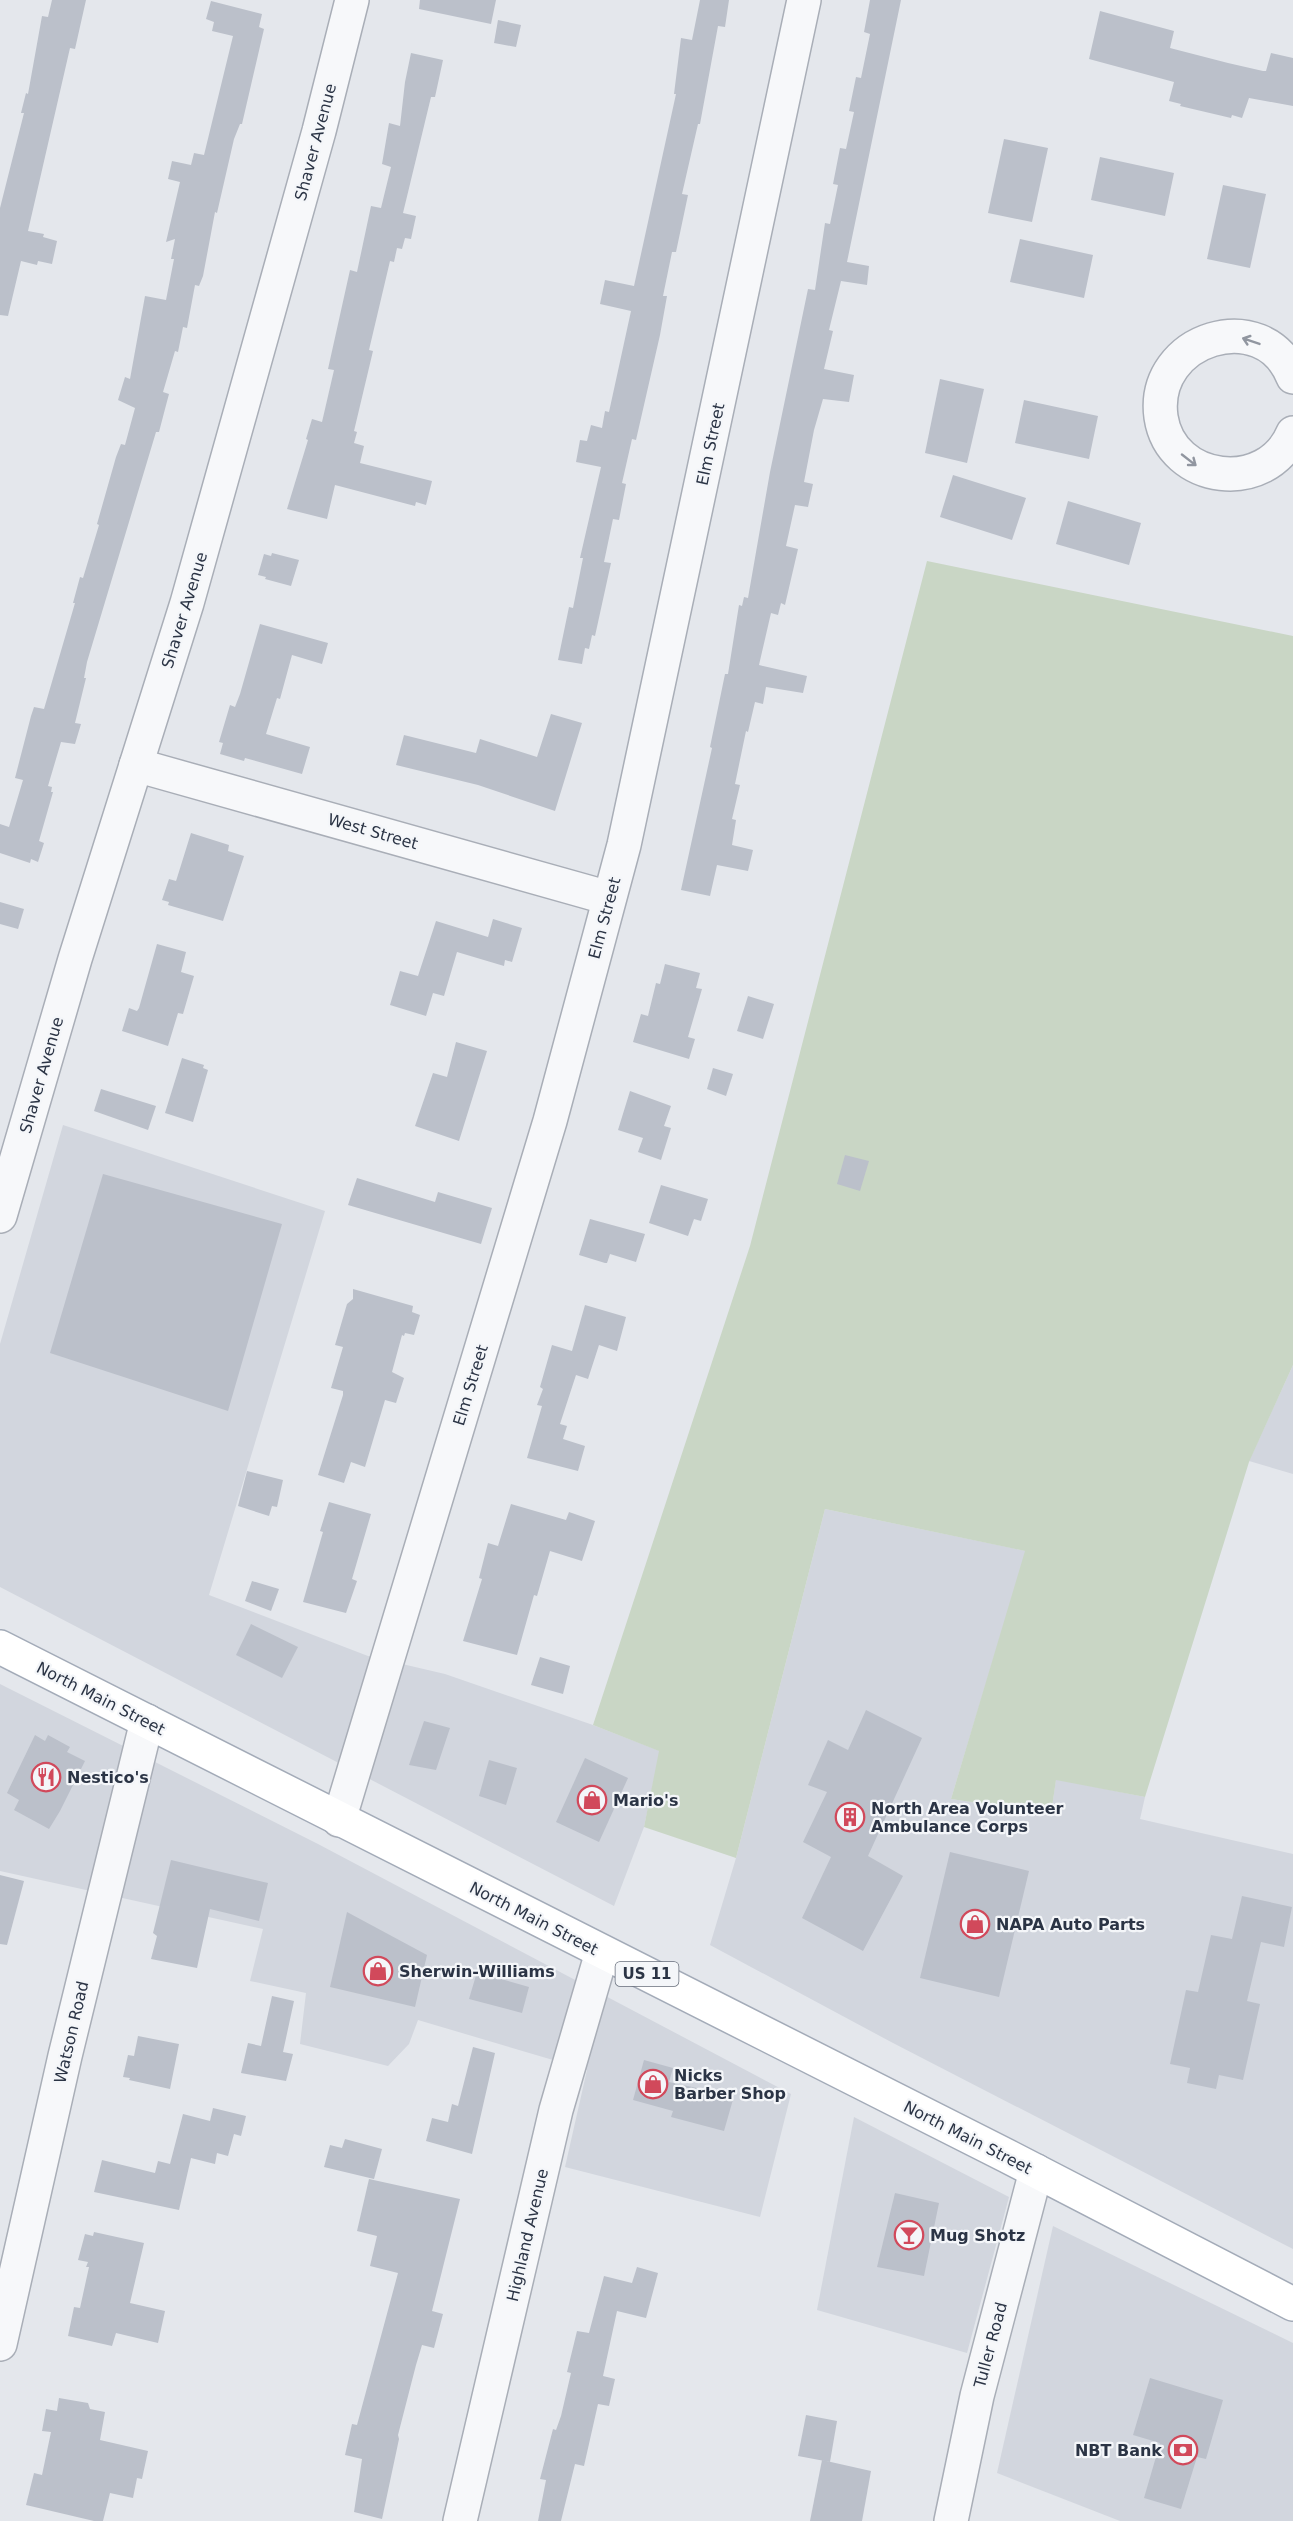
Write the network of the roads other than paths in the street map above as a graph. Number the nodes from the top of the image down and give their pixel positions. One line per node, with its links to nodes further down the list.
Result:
1 (352, 0): 5 (street, Shaver Avenue)
2 (804, 0): 6 (street, Elm Street)
3 (1293, 377): 4 (street, one-way to 4)
4 (1293, 434)
5 (136, 765): 6 (street, West Street); 7 (street, Shaver Avenue)
6 (609, 898): 10 (street, Elm Street)
7 (0, 1216)
8 (0, 1647): 9 (main road, North Main Street / US 11)
9 (147, 1721): 10 (main road, North Main Street / US 11); 14 (street, Watson Road)
10 (339, 1820): 11 (main road, North Main Street / US 11)
11 (602, 1952): 12 (main road, North Main Street / US 11); 15 (street, Highland Avenue)
12 (1036, 2171): 13 (main road, North Main Street / US 11); 16 (street, Tuller Road)
13 (1293, 2304)
14 (0, 2344)
15 (460, 2521)
16 (951, 2521)

